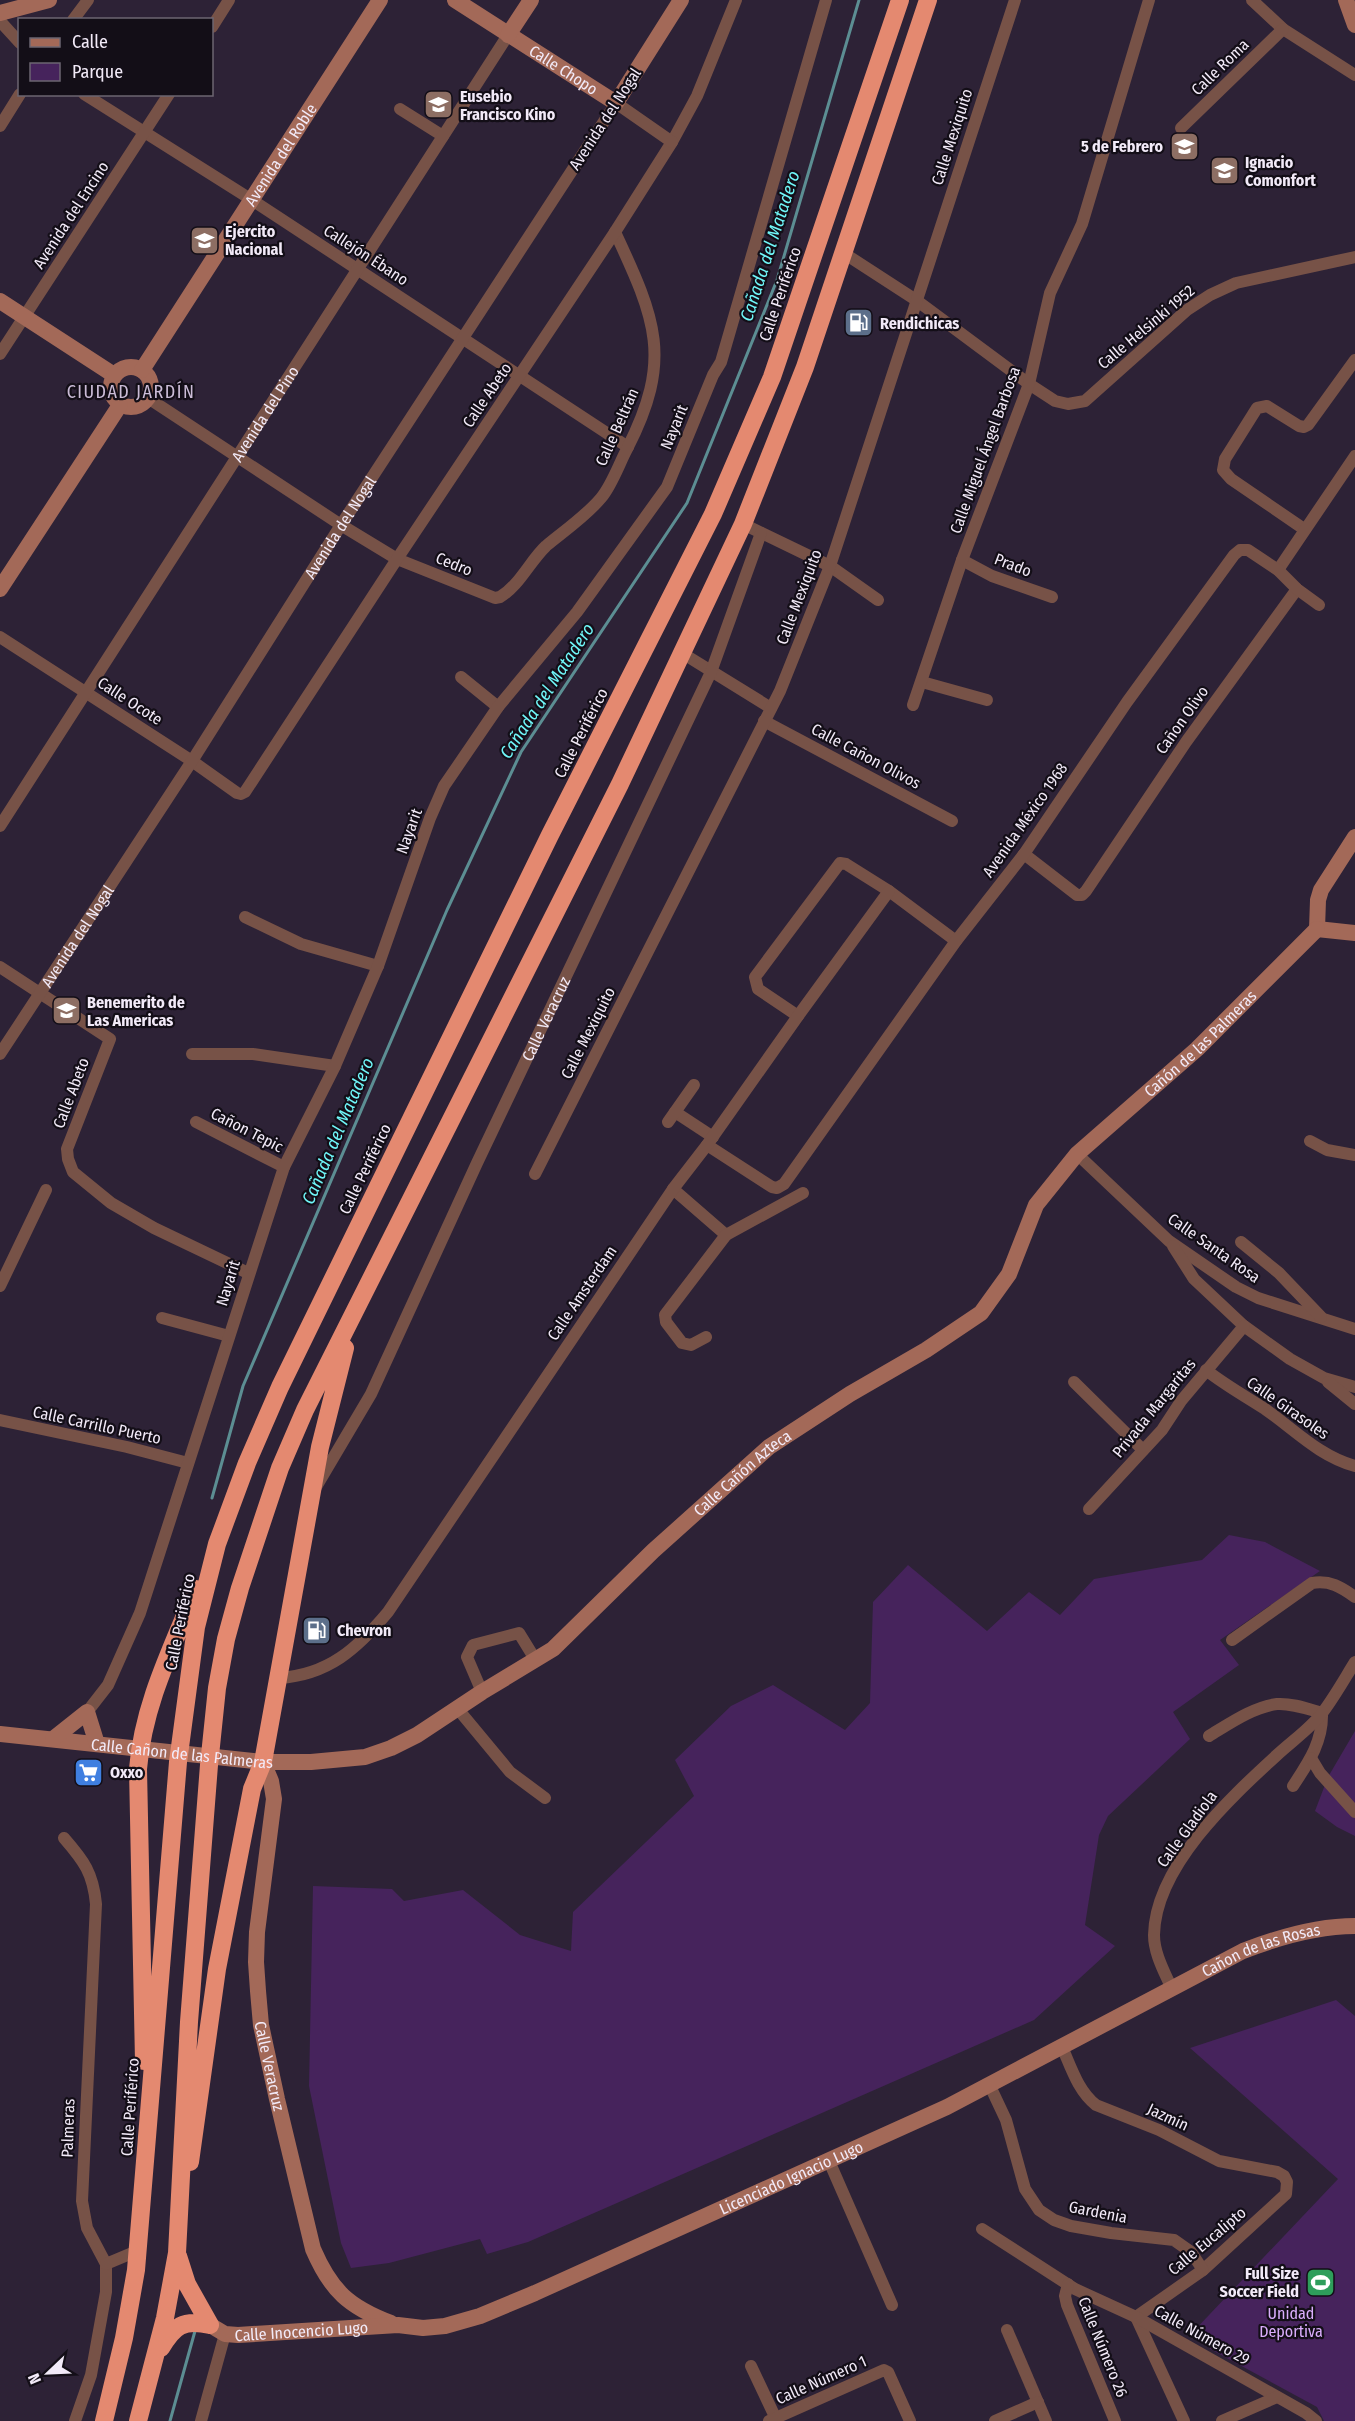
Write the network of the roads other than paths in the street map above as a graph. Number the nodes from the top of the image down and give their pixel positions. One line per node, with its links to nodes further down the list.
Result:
1 (48, 0): 16 (main road)
2 (88, 0): 17 (street)
3 (229, 0): 19 (street)
4 (380, 0): 35 (main road, Avenida del Roble)
5 (455, 0): 22 (main road, Calle Chopo)
6 (531, 0): 22 (main road, Avenida del Pino)
7 (681, 0): 28 (main road, Avenida del Nogal)
8 (736, 0): 34 (street, Calle Abeto)
9 (826, 0): 77 (street, Nayarit)
10 (900, 0): 132 (highway, Calle Periférico)
11 (928, 0): 37 (highway)
12 (1015, 0): 40 (street, Calle Mexiquito)
13 (1149, 0): 49 (street, Calle Miguel Ángel Barbosa)
14 (1252, 0): 21 (street)
15 (1346, 0): 20 (main road)
16 (0, 13)
17 (74, 18)
18 (0, 21): 23 (street)
19 (213, 25)
20 (1355, 25)
21 (1283, 29): 24 (street); 31 (street, Calle Roma)
22 (508, 35): 28 (main road, Calle Chopo); 33 (street, Avenida del Pino)
23 (18, 41)
24 (1355, 75)
25 (19, 96): 30 (street)
26 (87, 96): 32 (street, Callejón Ébano)
27 (168, 96): 32 (street, Avenida del Encino)
28 (616, 103): 34 (street, Calle Chopo); 43 (street, Avenida del Nogal)
29 (400, 109): 33 (street)
30 (0, 126)
31 (1181, 128)
32 (145, 134): 35 (street, Callejón Ébano); 42 (street, Avenida del Encino)
33 (443, 136): 39 (street, Avenida del Pino)
34 (672, 142): 36 (street, Calle Abeto)
35 (252, 200): 39 (street, Callejón Ébano); 46 (main road, Avenida del Roble)
36 (615, 232): 48 (street, Calle Abeto); 52 (street, Calle Beltrán)
37 (842, 252): 40 (street); 55 (highway)
38 (1355, 257): 49 (street, Calle Helsinki 1952)
39 (358, 270): 43 (street, Callejón Ébano); 54 (street, Avenida del Pino)
40 (916, 300): 49 (street); 61 (street, Calle Mexiquito)
41 (0, 301): 42 (main road)
42 (24, 317): 44 (street, Avenida del Encino); 47 (main road)
43 (462, 337): 48 (street, Callejón Ébano); 56 (street, Avenida del Nogal)
44 (0, 354)
45 (1355, 360): 57 (street)
46 (142, 370): 47 (main road); 50 (main road)
47 (114, 375): 51 (main road)
48 (520, 376): 52 (street, Callejón Ébano); 59 (street, Calle Abeto)
49 (1029, 384): 60 (street, Calle Miguel Ángel Barbosa)
50 (148, 398): 51 (main road); 54 (street, Cedro)
51 (120, 405): 63 (main road)
52 (628, 447): 65 (street, Calle Beltrán)
53 (1355, 456): 57 (street)
54 (237, 457): 56 (street, Cedro); 74 (street, Avenida del Pino)
55 (743, 524): 58 (street); 70 (highway)
56 (341, 525): 59 (street, Cedro); 80 (street, Avenida del Nogal)
57 (1304, 529): 62 (street)
58 (761, 533): 61 (street); 71 (street, Calle Veracruz)
59 (397, 559): 65 (street, Cedro); 81 (street, Calle Abeto)
60 (962, 560): 66 (street, Prado); 73 (street, Calle Miguel Ángel Barbosa)
61 (830, 566): 67 (street); 78 (street, Calle Mexiquito)
62 (1278, 570): 64 (street); 85 (street, Avenida México 1968)
63 (0, 589)
64 (1297, 589): 68 (street); 85 (street, Cañon Olivo)
65 (500, 597)
66 (1052, 597)
67 (878, 600)
68 (1319, 605)
69 (0, 637): 74 (street, Calle Ocote)
70 (682, 653): 71 (street); 114 (highway)
71 (711, 672): 78 (street); 130 (street, Calle Veracruz)
72 (461, 677): 77 (street)
73 (922, 682): 75 (street); 76 (street, Calle Miguel Ángel Barbosa)
74 (86, 692): 80 (street, Calle Ocote); 83 (street, Avenida del Pino)
75 (987, 700)
76 (913, 705)
77 (498, 707): 91 (street, Nayarit)
78 (771, 708): 79 (street, Calle Mexiquito)
79 (764, 721): 82 (street, Calle Cañon Olivos); 105 (street, Calle Mexiquito)
80 (192, 761): 81 (street, Calle Ocote); 93 (street, Avenida del Nogal)
81 (241, 794)
82 (952, 821)
83 (0, 826)
84 (1355, 837): 88 (main road)
85 (1024, 854): 90 (street, Avenida México 1968)
86 (889, 891): 90 (street); 94 (street, Calle Amsterdam); 94 (street)
87 (244, 917): 91 (street)
88 (1317, 929): 89 (main road); 102 (main road, Cañón de las Palmeras)
89 (1355, 933)
90 (956, 941): 100 (street, Avenida México 1968)
91 (378, 966): 97 (street, Nayarit)
92 (0, 967): 93 (street)
93 (39, 993): 95 (street, Avenida del Nogal); 112 (street, Calle Abeto)
94 (798, 1016): 100 (street, Calle Amsterdam)
95 (0, 1054)
96 (192, 1054): 97 (street)
97 (335, 1066): 104 (street, Nayarit)
98 (694, 1085): 100 (street, Avenida México 1968)
99 (195, 1122): 104 (street, Cañon Tepic)
100 (710, 1141): 106 (street, Calle Amsterdam)
101 (1310, 1141): 103 (street)
102 (1077, 1154): 110 (street, Calle Santa Rosa); 135 (main road, Calle Cañón Azteca)
103 (1355, 1155)
104 (284, 1167): 112 (street, Nayarit)
105 (535, 1174)
106 (673, 1189): 109 (street); 137 (street, Calle Amsterdam)
107 (46, 1190): 113 (street)
108 (803, 1193): 109 (street)
109 (726, 1235): 120 (street)
110 (1169, 1241): 116 (street, Calle Santa Rosa); 117 (street)
111 (1241, 1242): 116 (street)
112 (248, 1273): 119 (street, Nayarit)
113 (0, 1286)
114 (357, 1305): 130 (highway); 161 (highway)
115 (162, 1318): 119 (street)
116 (1321, 1318): 118 (street, Calle Santa Rosa)
117 (1244, 1326): 121 (street, Privada Margaritas); 122 (street)
118 (1355, 1329)
119 (229, 1336): 128 (street, Nayarit)
120 (706, 1337)
121 (1206, 1370): 127 (street, Privada Margaritas); 129 (street, Calle Girasoles)
122 (1324, 1378): 124 (street); 125 (street)
123 (1074, 1382): 127 (street)
124 (1355, 1387)
125 (1355, 1404)
126 (0, 1420): 128 (street, Calle Carrillo Puerto)
127 (1143, 1450): 131 (street, Privada Margaritas)
128 (188, 1463): 140 (street, Nayarit)
129 (1355, 1466)
130 (311, 1496): 137 (highway)
131 (1089, 1509)
132 (217, 1544): 146 (highway); 158 (highway, Calle Periférico)
133 (1355, 1597): 134 (street)
134 (1232, 1640)
135 (535, 1659): 138 (main road, Calle Cañón Azteca); 138 (street)
136 (1355, 1662): 141 (street, Calle Gladiola)
137 (279, 1678): 149 (highway)
138 (482, 1692): 139 (main road, Calle Cañón Azteca)
139 (457, 1708): 147 (main road, Calle Cañón Azteca); 151 (street)
140 (87, 1712): 144 (main road); 145 (main road)
141 (1322, 1713): 143 (street); 148 (street); 155 (street, Calle Gladiola)
142 (0, 1734): 144 (main road, Calle Cañon de las Palmeras)
143 (1209, 1736)
144 (53, 1739): 145 (main road, Calle Cañon de las Palmeras)
145 (97, 1744): 146 (main road, Calle Cañon de las Palmeras)
146 (139, 1750): 149 (main road, Calle Cañon de las Palmeras); 158 (highway)
147 (365, 1757): 149 (main road, Calle Cañon de las Palmeras)
148 (1311, 1758): 150 (street); 152 (street)
149 (263, 1762): 161 (highway); 170 (main road, Calle Veracruz)
150 (1293, 1786)
151 (545, 1798)
152 (1355, 1812)
153 (64, 1838): 165 (street, Palmeras)
154 (1355, 1926): 155 (main road, Cañon de las Rosas)
155 (1171, 1987): 156 (main road, Licenciado Ignacio Lugo)
156 (1062, 2047): 157 (main road, Licenciado Ignacio Lugo); 160 (street, Jazmín)
157 (990, 2086): 159 (main road, Licenciado Ignacio Lugo); 166 (street, Gardenia)
158 (147, 2132): 163 (highway, Calle Periférico)
159 (829, 2161): 168 (street); 170 (main road, Licenciado Ignacio Lugo)
160 (1287, 2182): 166 (street, Calle Eucalipto)
161 (180, 2189): 164 (highway)
162 (981, 2229): 167 (street, Calle Número 29)
163 (137, 2251): 165 (street); 180 (highway, Calle Periférico)
164 (177, 2253): 171 (highway); 173 (highway)
165 (105, 2264): 178 (street, Palmeras)
166 (1203, 2270): 169 (street, Calle Eucalipto)
167 (1068, 2284): 169 (street, Calle Número 29); 186 (street, Calle Número 26)
168 (892, 2305)
169 (1136, 2317): 175 (street, Calle Número 29); 187 (street)
170 (398, 2325): 171 (main road, Calle Inocencio Lugo)
171 (217, 2329): 173 (highway); 182 (street)
172 (1007, 2330): 176 (street)
173 (156, 2356): 181 (highway)
174 (751, 2366): 179 (street)
175 (1277, 2397): 177 (street); 189 (street, Calle Número 29)
176 (1038, 2402): 184 (street); 185 (street)
177 (1250, 2415): 188 (street)
178 (76, 2420)
179 (774, 2420): 183 (street, Calle Número 1)
180 (104, 2421)
181 (138, 2421)
182 (201, 2421)
183 (910, 2421)
184 (995, 2421)
185 (1046, 2421)
186 (1115, 2421)
187 (1184, 2421)
188 (1222, 2421)
189 (1316, 2421)

